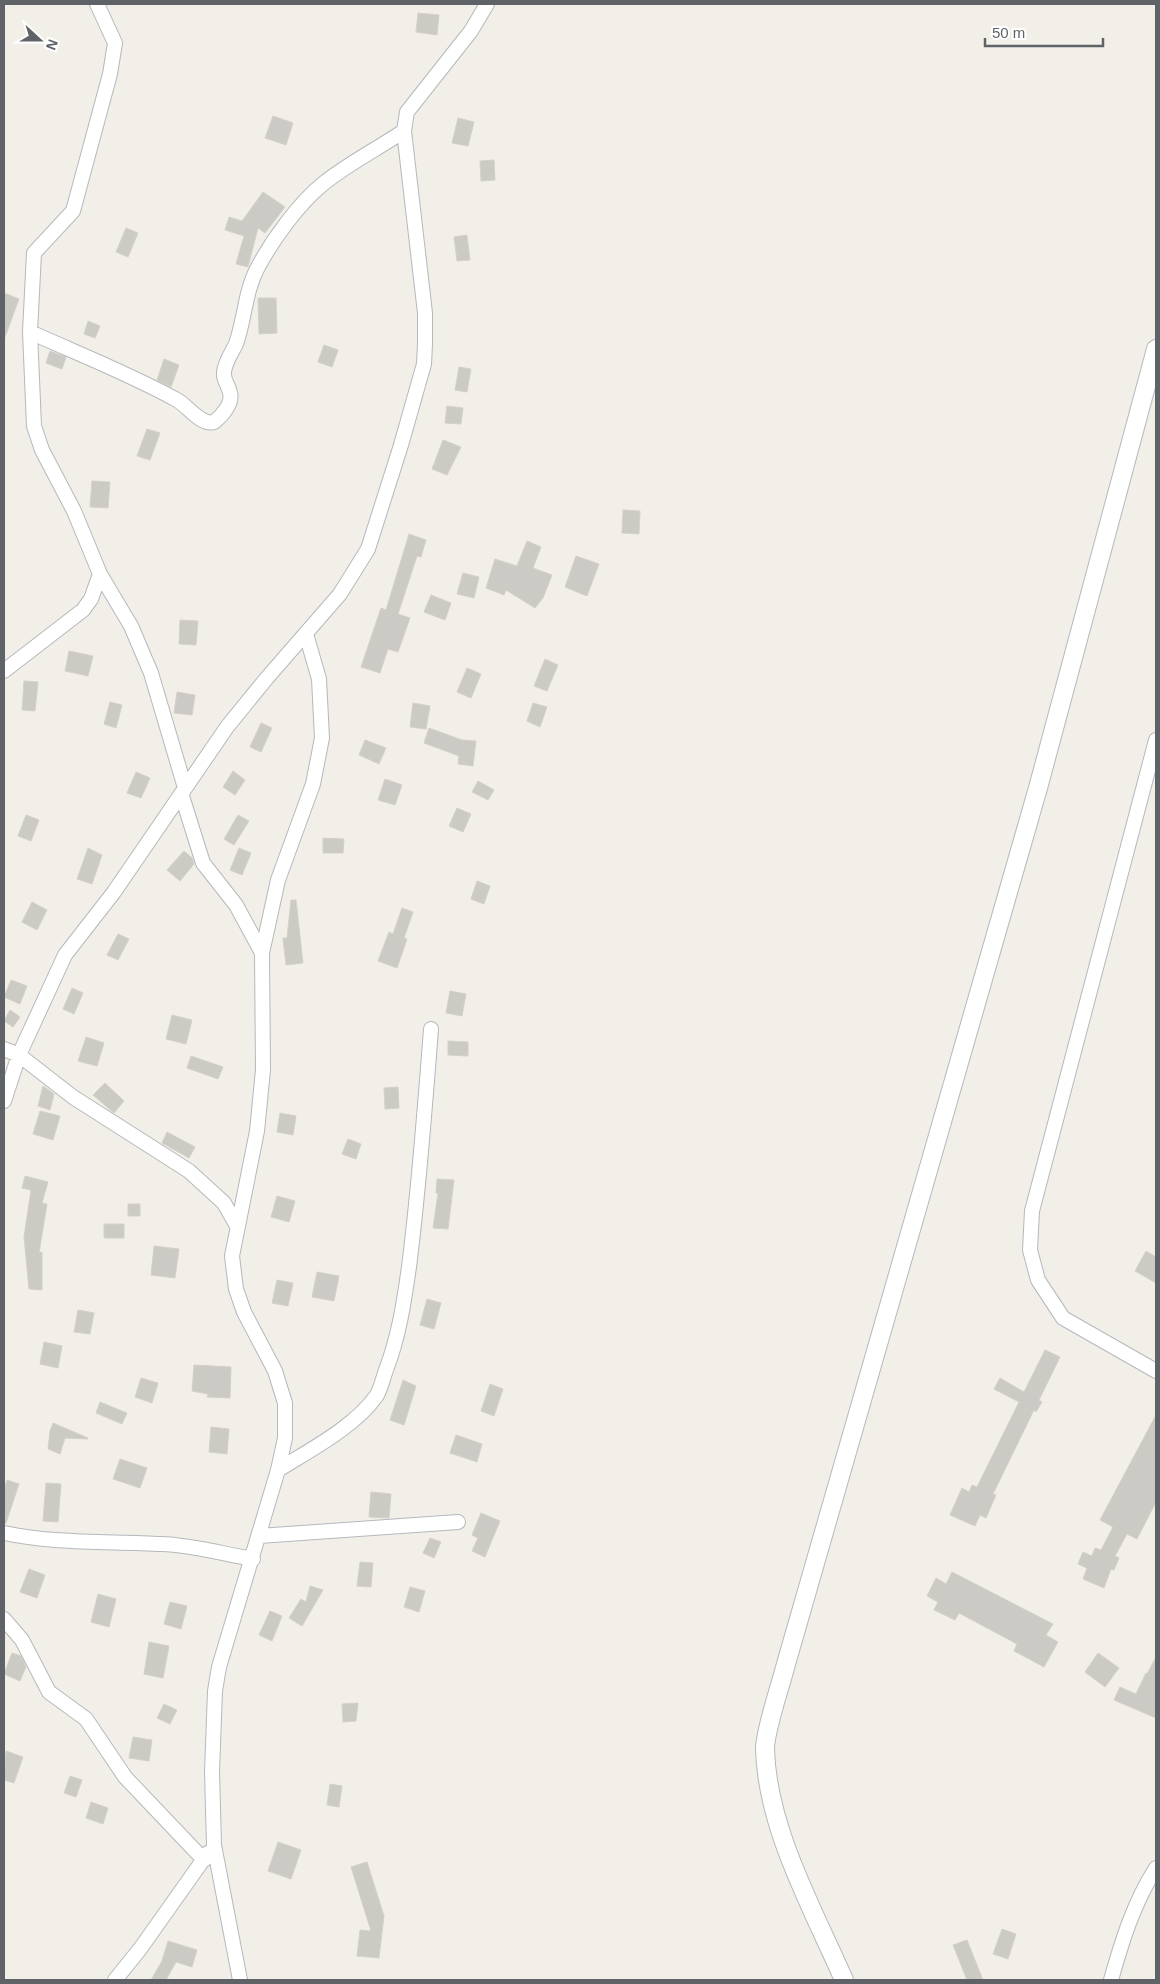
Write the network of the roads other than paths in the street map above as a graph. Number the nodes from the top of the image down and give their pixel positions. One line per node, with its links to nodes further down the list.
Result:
1 (97, 4): 4 (street)
2 (487, 4): 3 (street)
3 (404, 131): 4 (street); 7 (street)
4 (30, 332): 6 (street)
5 (1156, 350): 29 (street)
6 (100, 574): 8 (street); 10 (street)
7 (306, 634): 10 (street); 11 (street)
8 (4, 671)
9 (1156, 740): 17 (street)
10 (183, 792): 11 (street); 14 (street)
11 (262, 953): 16 (street)
12 (431, 1029): 18 (street)
13 (4, 1049): 14 (street)
14 (19, 1055): 15 (street); 16 (street)
15 (4, 1101)
16 (237, 1226): 18 (street)
17 (1156, 1371)
18 (278, 1470): 21 (street)
19 (458, 1522): 21 (street)
20 (4, 1533): 22 (street)
21 (258, 1536): 22 (street)
22 (253, 1559): 24 (street)
23 (4, 1620): 25 (street)
24 (214, 1845): 25 (street); 28 (street)
25 (204, 1860): 27 (street)
26 (1156, 1868): 30 (street)
27 (115, 1980)
28 (240, 1980)
29 (844, 1980)
30 (1111, 1980)

